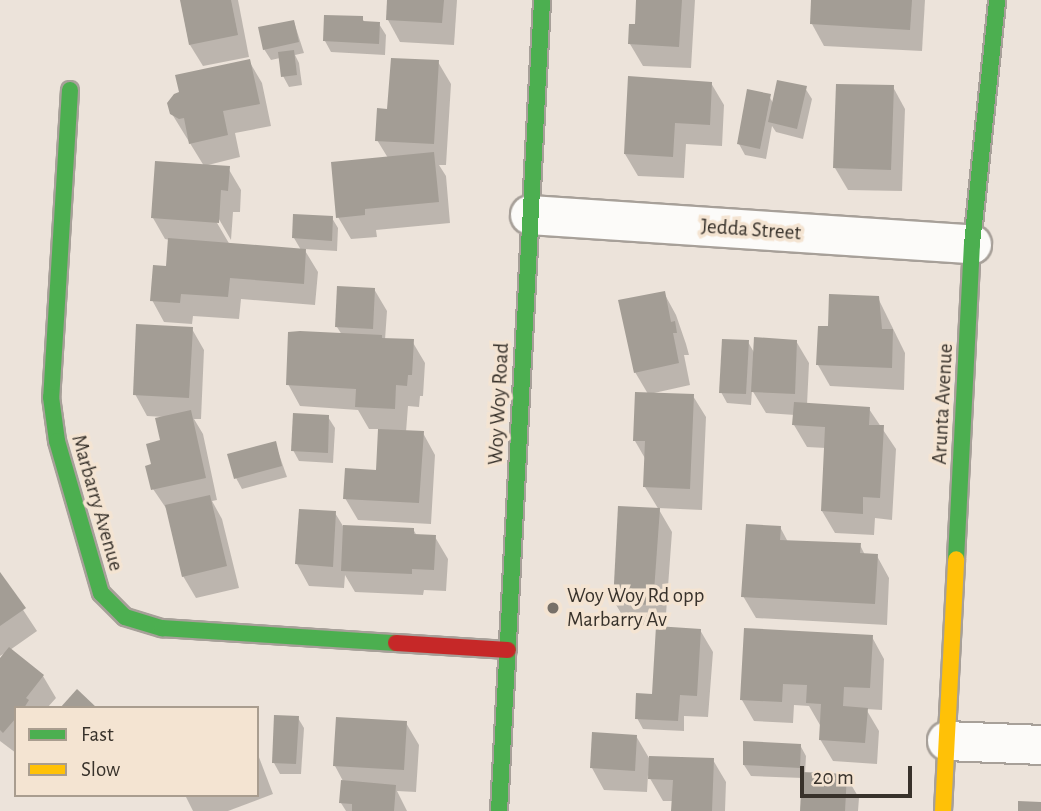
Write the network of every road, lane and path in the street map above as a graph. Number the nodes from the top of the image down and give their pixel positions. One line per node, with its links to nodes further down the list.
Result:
1 (542, 0): 4 (street, Woy Woy Road)
2 (997, 0): 5 (street, Arunta Avenue)
3 (70, 90): 6 (street, Marbarry Avenue)
4 (530, 215): 5 (street, Jedda Street); 6 (street, Woy Woy Road)
5 (972, 244): 7 (street, Arunta Avenue)
6 (508, 650): 9 (street, Woy Woy Road)
7 (947, 741): 8 (street); 10 (street, Arunta Avenue)
8 (1041, 745)
9 (499, 811)
10 (943, 811)

